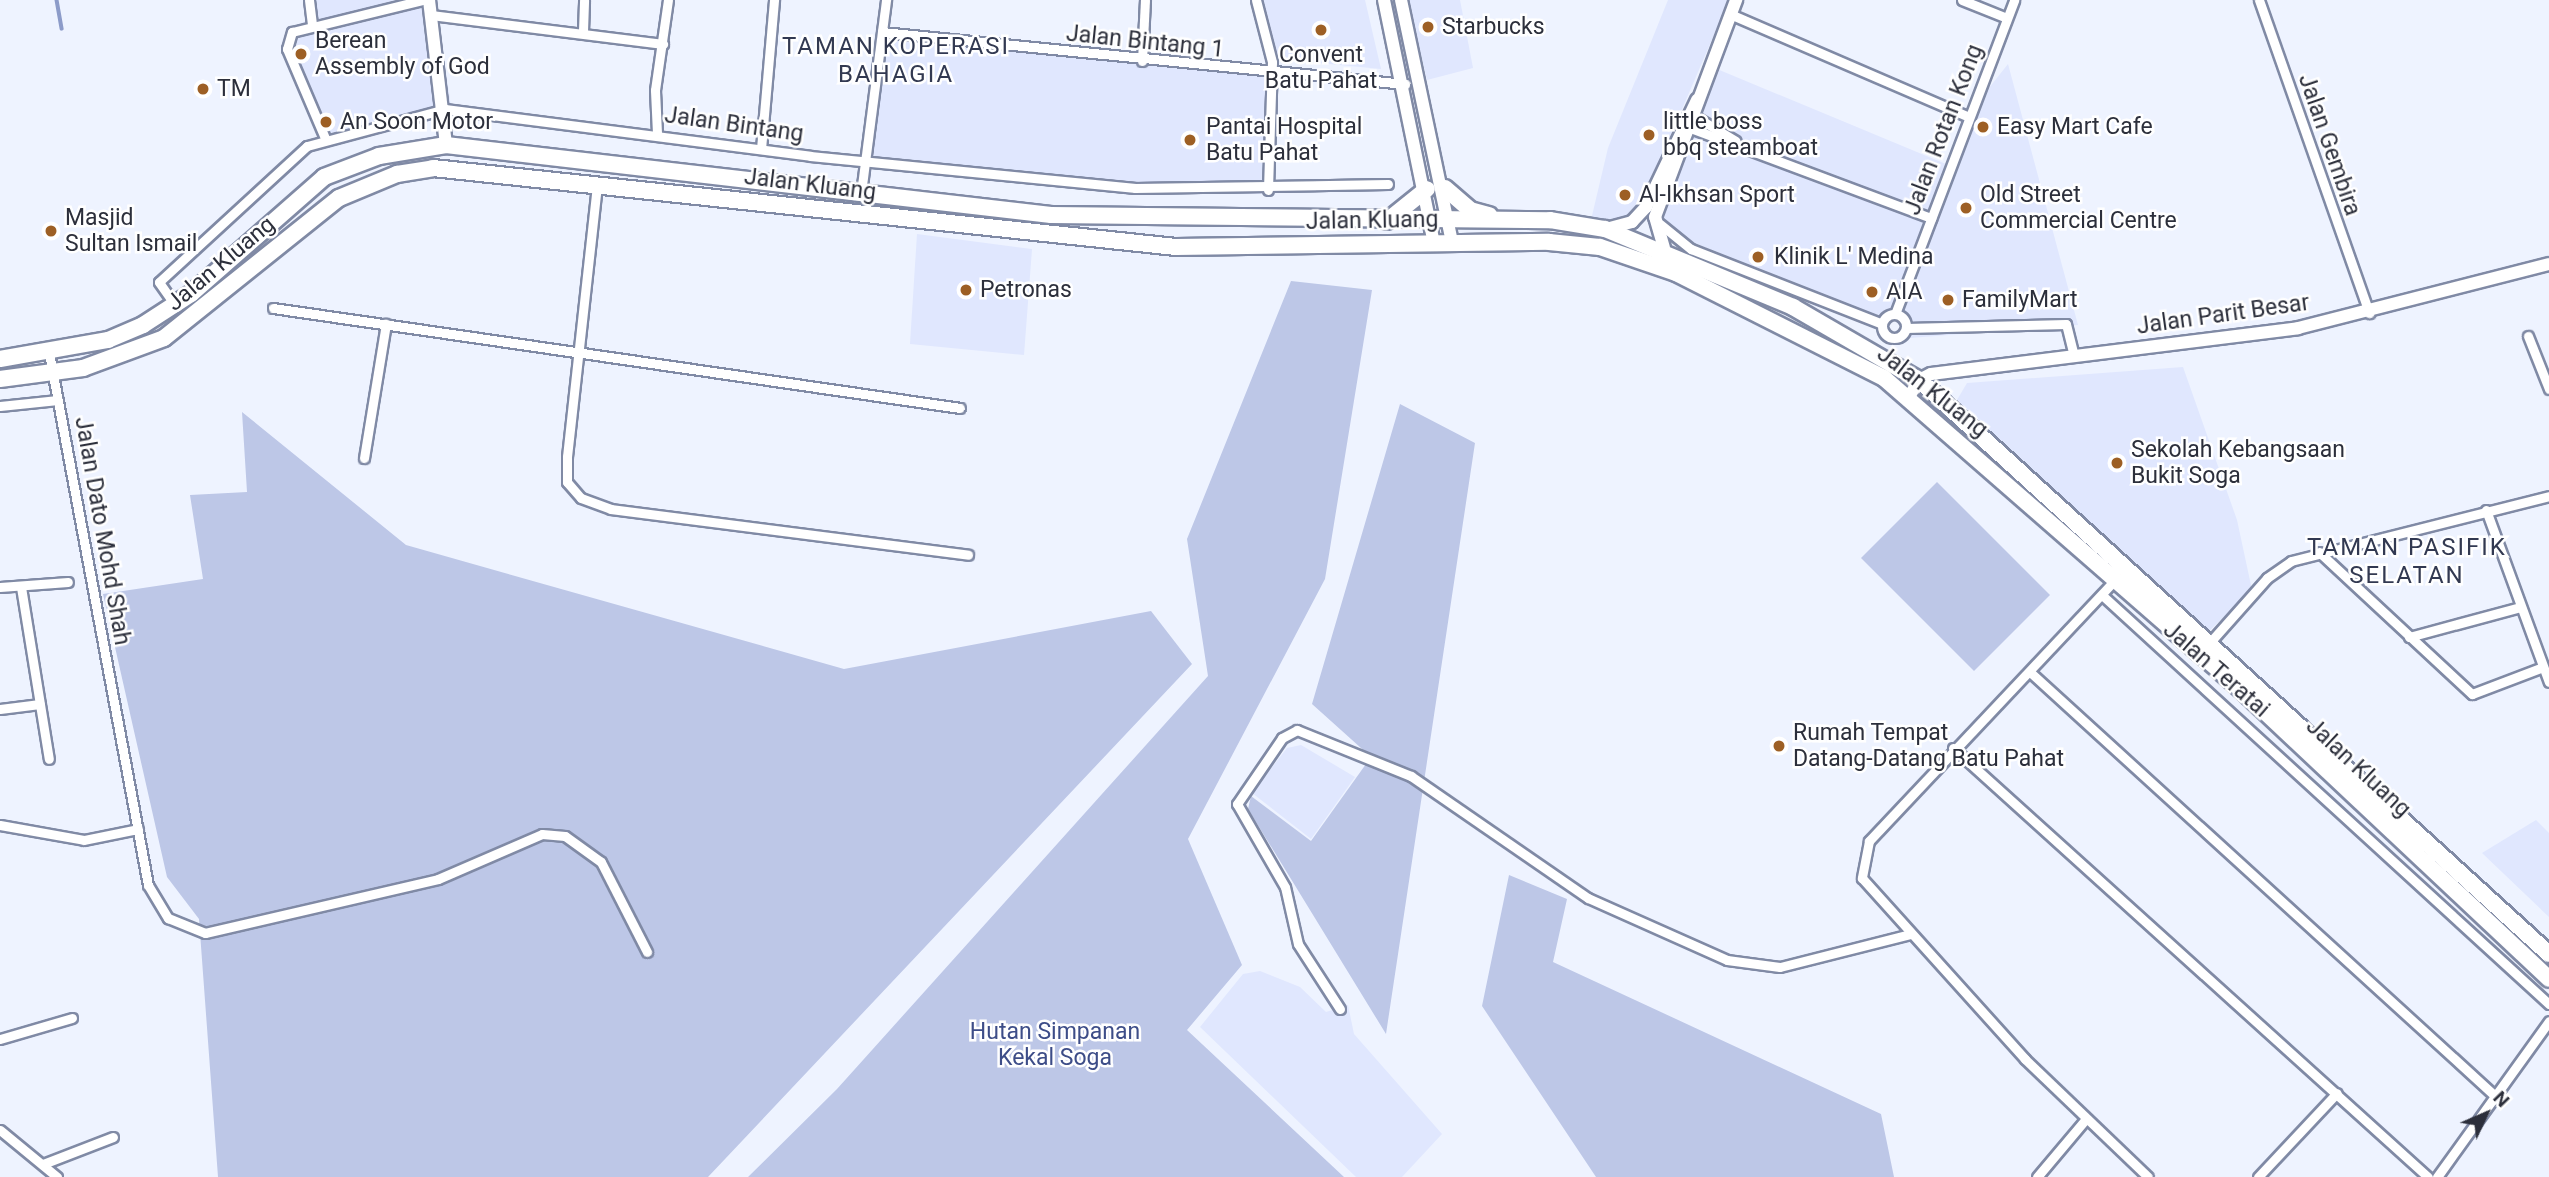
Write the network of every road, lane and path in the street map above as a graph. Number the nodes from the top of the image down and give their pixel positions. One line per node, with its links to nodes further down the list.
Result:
1 (309, 0): 19 (street)
2 (422, 0): 19 (street)
3 (429, 0): 17 (street)
4 (584, 0): 20 (street)
5 (668, 0): 22 (street)
6 (774, 0): 32 (street)
7 (886, 0): 21 (street)
8 (1145, 0): 23 (street)
9 (1256, 0): 24 (street)
10 (1384, 0): 25 (street)
11 (1401, 0): 36 (street)
12 (1736, 0): 16 (street)
13 (1962, 0): 18 (street)
14 (2014, 0): 18 (street, Jalan Rotan Kong)
15 (2259, 0): 52 (street, Jalan Gembira)
16 (1730, 14): 27 (street); 28 (street)
17 (431, 15): 20 (street); 26 (street)
18 (2007, 18): 27 (street, Jalan Rotan Kong)
19 (312, 23): 30 (street)
20 (583, 31): 22 (street)
21 (882, 32): 23 (street, Jalan Bintang 1); 33 (street)
22 (663, 44): 29 (street)
23 (1142, 61): 24 (street, Jalan Bintang 1)
24 (1273, 75): 25 (street, Jalan Bintang 1); 38 (street)
25 (1405, 84): 37 (street)
26 (444, 109): 29 (street, Jalan Bintang); 30 (street, Jalan Bintang); 31 (street)
27 (1969, 117): 41 (street, Jalan Rotan Kong)
28 (1689, 120): 40 (street); 41 (street); 46 (street)
29 (657, 133): 32 (street, Jalan Bintang)
30 (325, 138): 51 (street, Jalan Bintang)
31 (446, 145): 39 (highway, Jalan Kluang); 51 (highway, Jalan Kluang)
32 (761, 149): 33 (street, Jalan Bintang)
33 (863, 160): 38 (street, Jalan Bintang); 39 (street)
34 (1388, 184): 38 (street, Jalan Bintang)
35 (597, 185): 47 (highway, Jalan Kluang); 59 (street); 63 (highway, Jalan Kluang)
36 (1446, 188): 42 (highway); 44 (street)
37 (1427, 189): 43 (street); 45 (highway)
38 (1268, 190)
39 (861, 194): 45 (highway, Jalan Kluang)
40 (1655, 217): 49 (street); 56 (street)
41 (1931, 218): 54 (street, Jalan Rotan Kong)
42 (1505, 219): 44 (highway, Jalan Kluang); 46 (highway, Jalan Kluang)
43 (1432, 220): 44 (highway, Jalan Kluang); 45 (highway, Jalan Kluang); 47 (street)
44 (1450, 221): 48 (street)
45 (1381, 223)
46 (1605, 229): 49 (highway, Jalan Kluang)
47 (1434, 243): 48 (highway, Jalan Kluang)
48 (1452, 243): 67 (highway, Jalan Kluang)
49 (1664, 248): 65 (highway, Jalan Kluang)
50 (2549, 264): 52 (street, Jalan Parit Besar)
51 (175, 305): 60 (highway, Jalan Kluang)
52 (2367, 307): 61 (street, Jalan Parit Besar)
53 (273, 308): 55 (street)
54 (1895, 314): 56 (street); 57 (street)
55 (386, 324): 59 (street); 71 (street)
56 (1882, 324): 57 (street)
57 (1906, 328): 61 (street)
58 (2528, 336): 66 (street)
59 (580, 350): 70 (street); 76 (street)
60 (49, 353): 62 (highway, Jalan Kluang); 63 (street, Jalan Dato Mohd Shah)
61 (2074, 356): 65 (street, Jalan Parit Besar)
62 (0, 359)
63 (53, 372): 64 (highway, Jalan Kluang); 68 (street, Jalan Dato Mohd Shah)
64 (0, 379)
65 (1919, 380): 67 (street); 74 (highway, Jalan Kluang)
66 (2549, 389)
67 (1909, 397): 78 (highway, Jalan Kluang)
68 (58, 400): 69 (street); 93 (street, Jalan Dato Mohd Shah)
69 (0, 406)
70 (960, 408)
71 (364, 458)
72 (2549, 496): 73 (street)
73 (2486, 510): 75 (street); 82 (street)
74 (2099, 542): 78 (highway); 84 (highway, Jalan Kluang)
75 (2319, 552): 83 (street); 84 (street)
76 (968, 555)
77 (68, 582): 80 (street)
78 (2113, 582): 81 (street); 94 (highway, Jalan Kluang)
79 (0, 587): 80 (street)
80 (21, 587): 88 (street)
81 (2102, 595): 86 (street); 94 (street, Jalan Teratai)
82 (2520, 607): 83 (street); 85 (street)
83 (2409, 637): 85 (street)
84 (2212, 640): 97 (highway, Jalan Kluang)
85 (2543, 667): 87 (street)
86 (2030, 672): 90 (street); 105 (street)
87 (2549, 682)
88 (40, 704): 89 (street); 91 (street)
89 (0, 709)
90 (1953, 748): 95 (street); 104 (street)
91 (49, 759)
92 (0, 825): 93 (street)
93 (138, 829): 96 (street, Jalan Dato Mohd Shah)
94 (2384, 840): 98 (highway, Jalan Kluang); 99 (street, Jalan Teratai)
95 (1910, 934): 100 (street); 106 (street)
96 (647, 952)
97 (2549, 954)
98 (2549, 979)
99 (2549, 1004)
100 (1340, 1009)
101 (72, 1018): 103 (street)
102 (2549, 1021): 105 (street)
103 (0, 1039)
104 (2337, 1093): 113 (street); 114 (street)
105 (2494, 1095): 115 (street)
106 (2085, 1120): 111 (street); 112 (street)
107 (0, 1130): 109 (street)
108 (113, 1137): 109 (street)
109 (43, 1164): 110 (street)
110 (57, 1177)
111 (2037, 1177)
112 (2148, 1177)
113 (2258, 1177)
114 (2428, 1177)
115 (2437, 1177)

